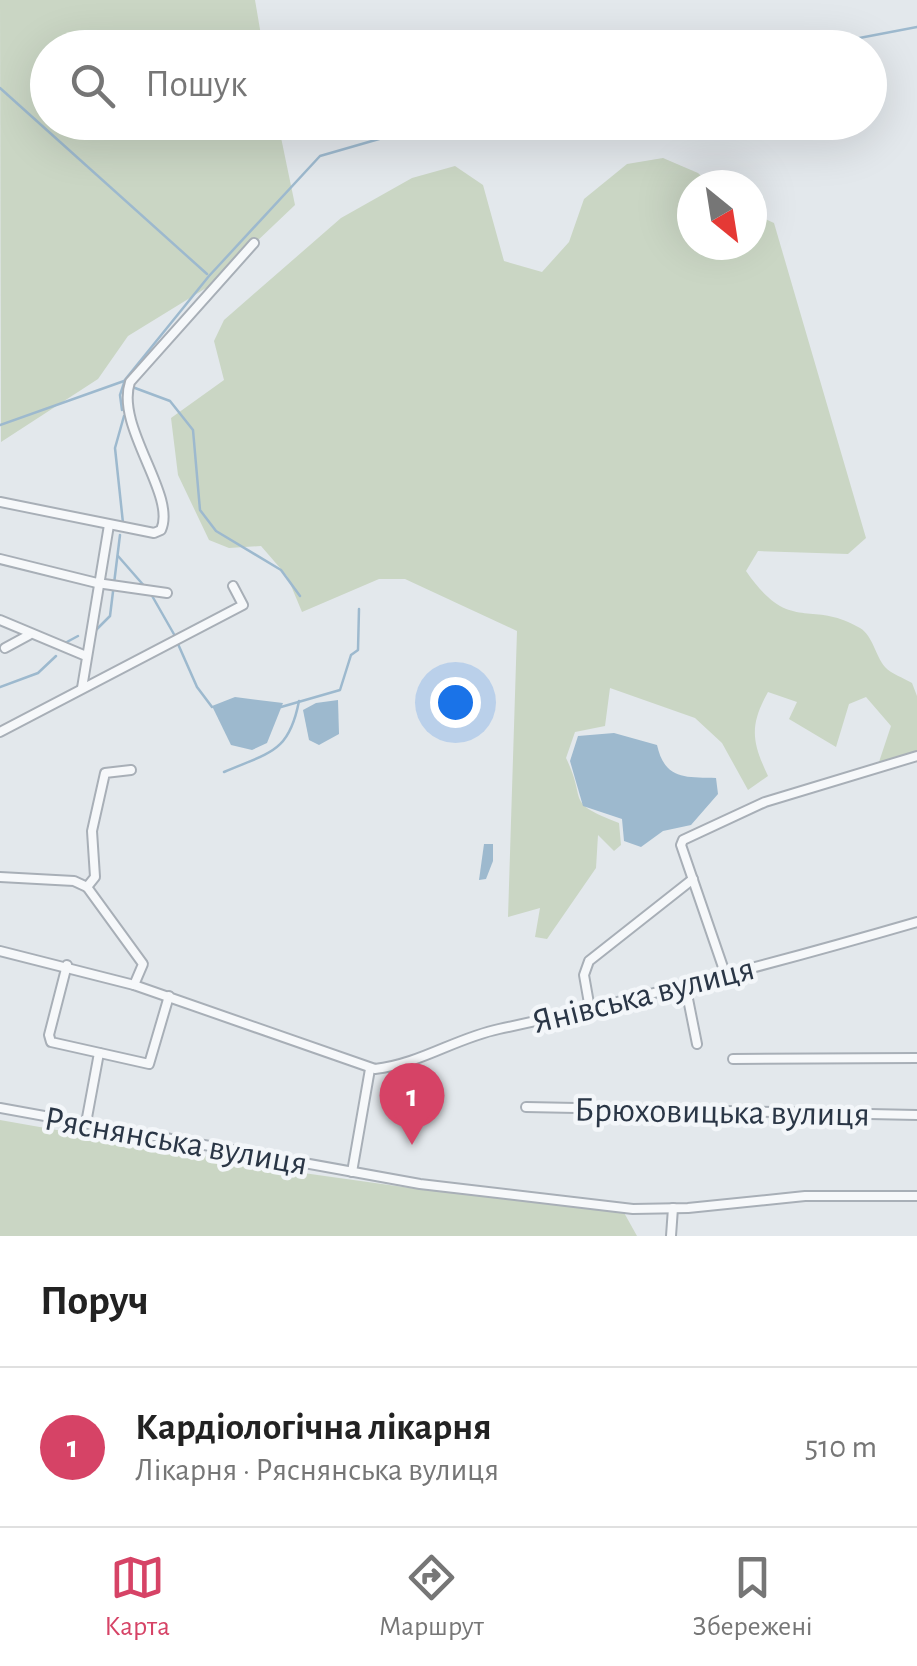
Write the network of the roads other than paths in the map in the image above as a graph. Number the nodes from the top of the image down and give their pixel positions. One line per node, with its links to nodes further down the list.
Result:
1 (254, 243): 3 (street)
2 (0, 502): 3 (street)
3 (109, 525): 5 (street)
4 (0, 559): 5 (street)
5 (96, 584): 7 (street); 11 (street)
6 (233, 586): 12 (street)
7 (167, 594)
8 (0, 620): 9 (street)
9 (29, 634): 10 (street); 11 (street)
10 (5, 648)
11 (86, 656): 12 (street)
12 (82, 688): 13 (street)
13 (0, 732)
14 (917, 756): 17 (street)
15 (130, 770): 18 (street)
16 (0, 876): 18 (street)
17 (694, 878): 22 (street); 26 (street)
18 (88, 888): 23 (street)
19 (917, 922): 22 (street, Янівська вулиця)
20 (0, 951): 21 (street)
21 (67, 964): 23 (street); 28 (street)
22 (725, 973): 24 (street, Янівська вулиця)
23 (134, 984): 25 (street)
24 (685, 984): 26 (street, Янівська вулиця); 27 (street)
25 (169, 996): 28 (street); 31 (street)
26 (590, 1009): 31 (street, Янівська вулиця)
27 (697, 1044)
28 (100, 1053): 35 (street)
29 (917, 1058): 30 (street)
30 (732, 1059)
31 (370, 1069): 36 (street, Ряснянська вулиця)
32 (526, 1107): 34 (street, Брюховицька вулиця)
33 (0, 1108): 35 (street, Ряснянська вулиця)
34 (917, 1115)
35 (86, 1122): 36 (street, Ряснянська вулиця)
36 (352, 1172): 38 (street, Ряснянська вулиця)
37 (917, 1196): 38 (street, Ряснянська вулиця)
38 (673, 1208): 39 (street)
39 (672, 1236)

